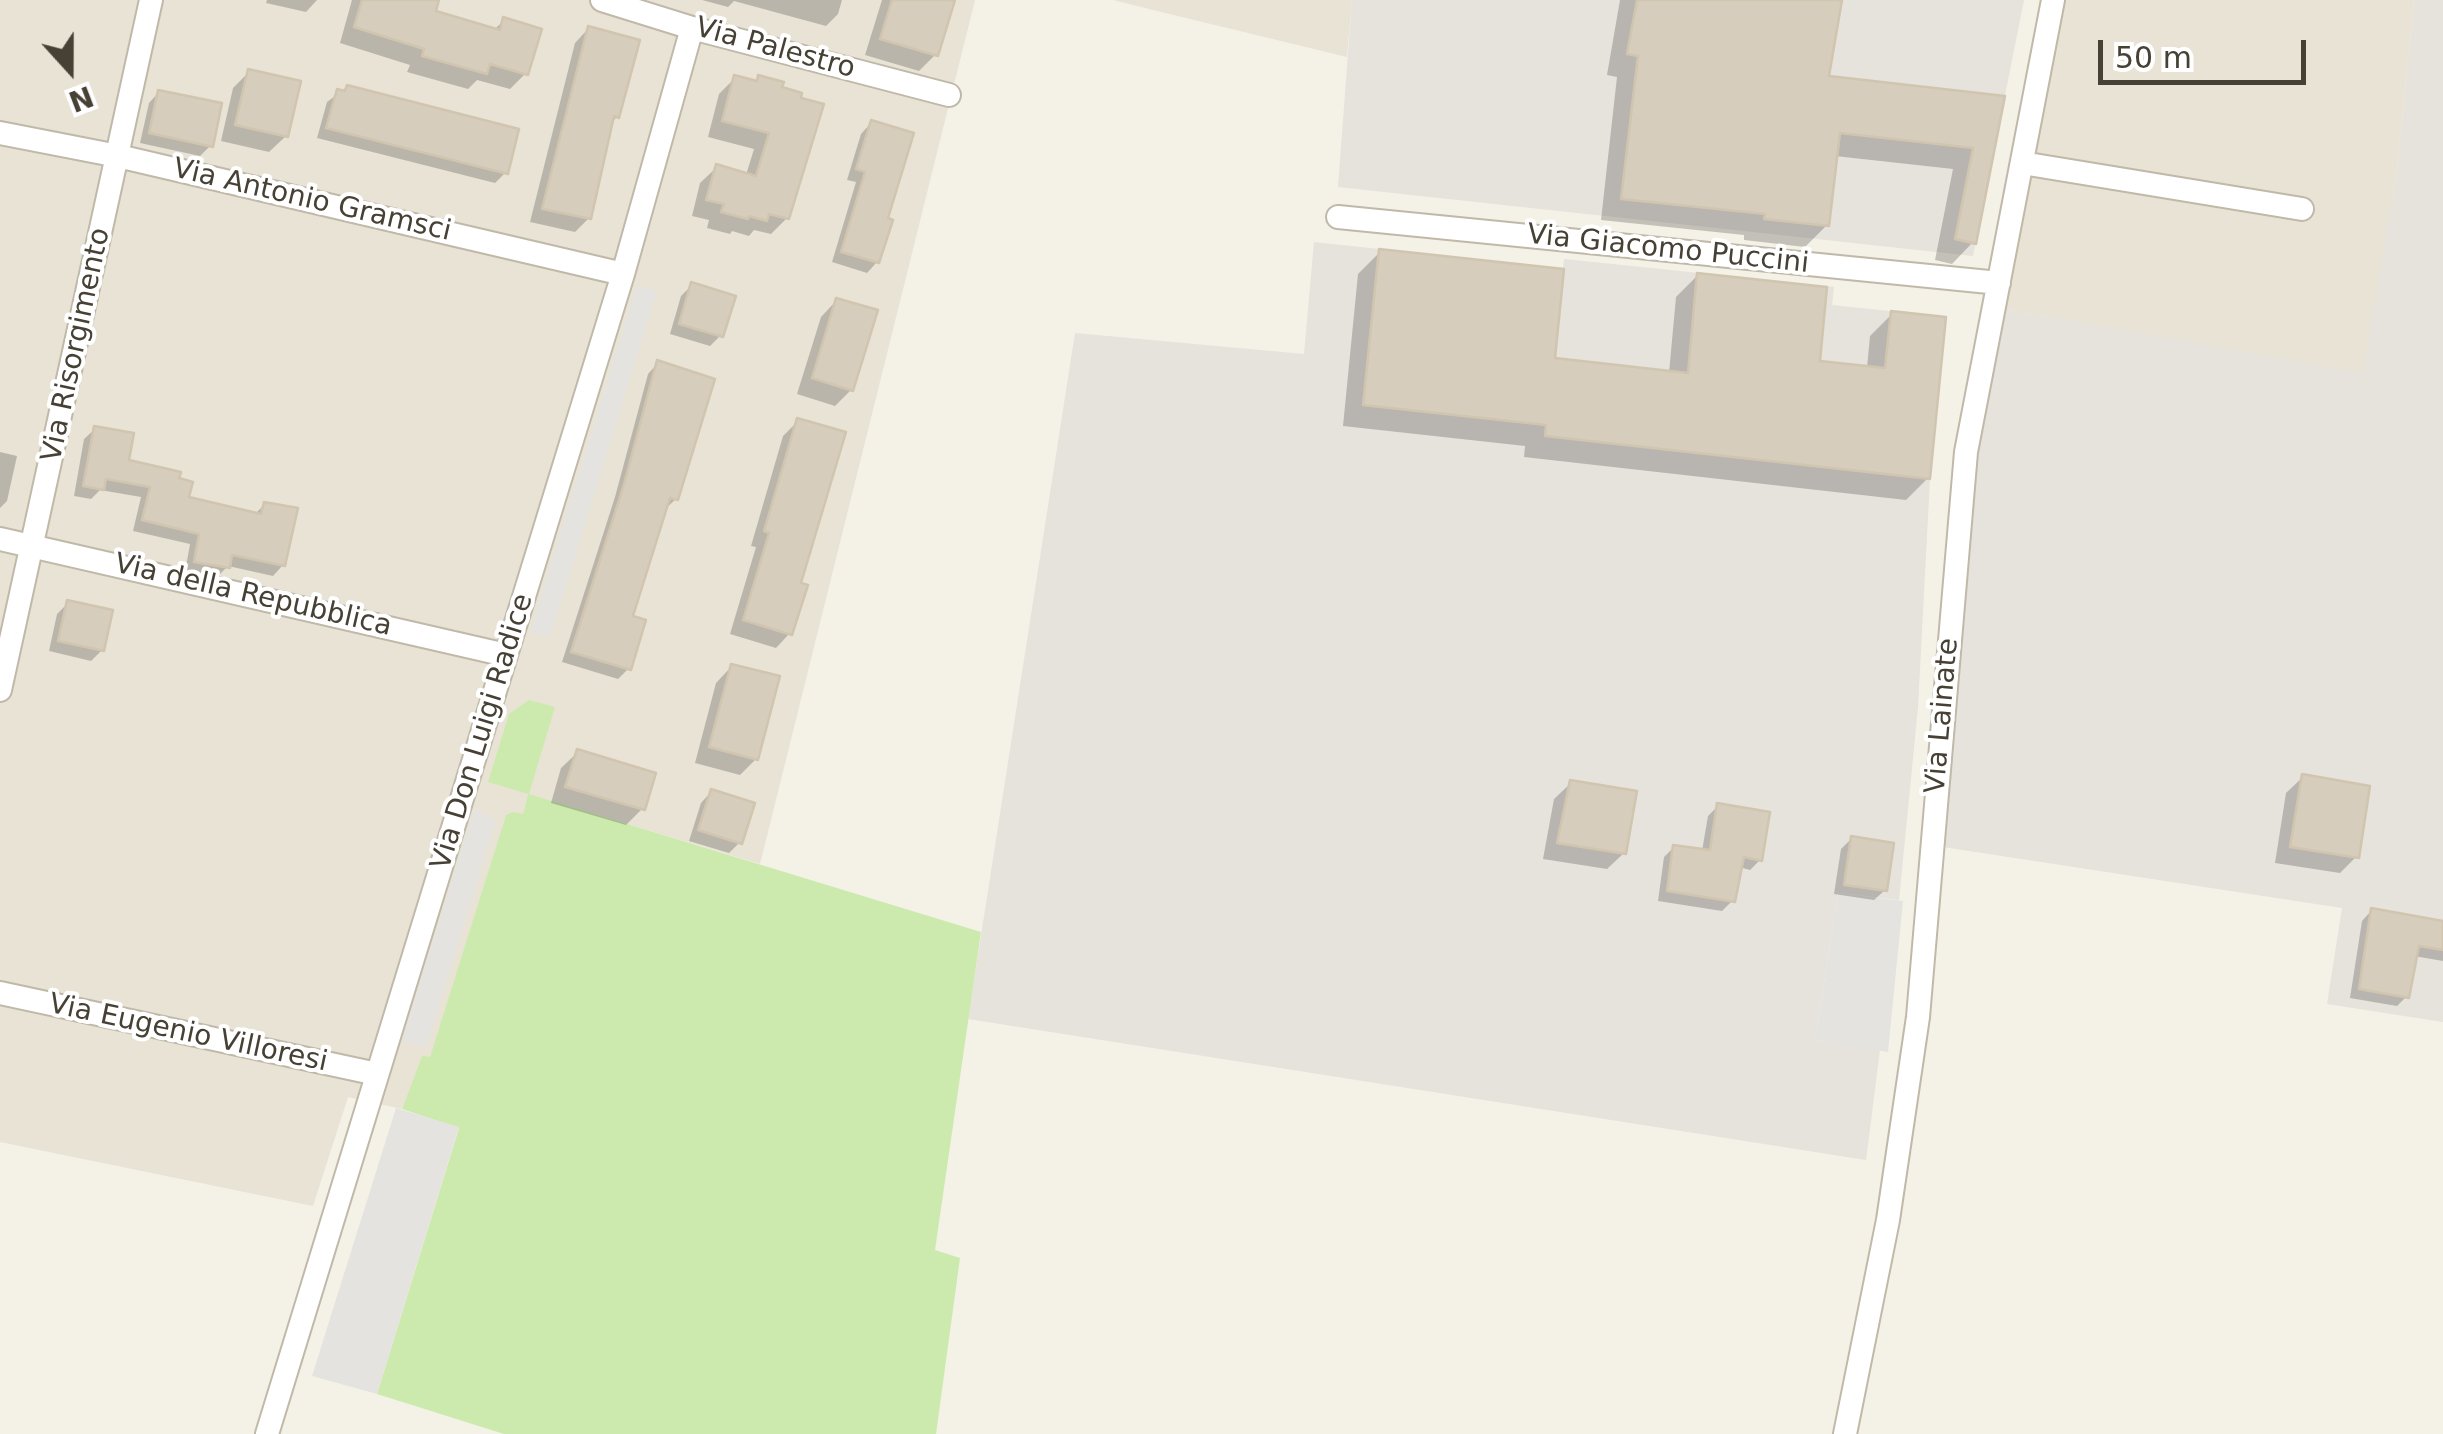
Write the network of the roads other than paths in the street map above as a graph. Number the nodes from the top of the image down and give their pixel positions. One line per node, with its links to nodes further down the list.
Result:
1 (151, 0): 7 (street, Via Risorgimento)
2 (602, 0): 4 (street, Via Palestro)
3 (2053, 0): 8 (street, Via Lainate)
4 (692, 28): 5 (street, Via Palestro); 11 (street, Via Don Luigi Radice)
5 (949, 95)
6 (0, 133): 7 (street, Via Antonio Gramsci)
7 (118, 156): 11 (street, Via Antonio Gramsci); 14 (street, Via Risorgimento)
8 (2022, 163): 9 (street); 12 (street, Via Lainate)
9 (2302, 209)
10 (1338, 217): 12 (street, Via Giacomo Puccini)
11 (623, 274): 15 (street, Via Don Luigi Radice)
12 (1998, 283): 20 (street, Via Lainate)
13 (0, 538): 14 (street, Via della Repubblica)
14 (32, 545): 15 (street, Via della Repubblica); 16 (street, Via Risorgimento)
15 (506, 656): 18 (street, Via Don Luigi Radice)
16 (0, 690)
17 (0, 993): 18 (street, Via Eugenio Villoresi)
18 (377, 1074): 19 (street, Via Don Luigi Radice)
19 (267, 1434)
20 (1845, 1434)

